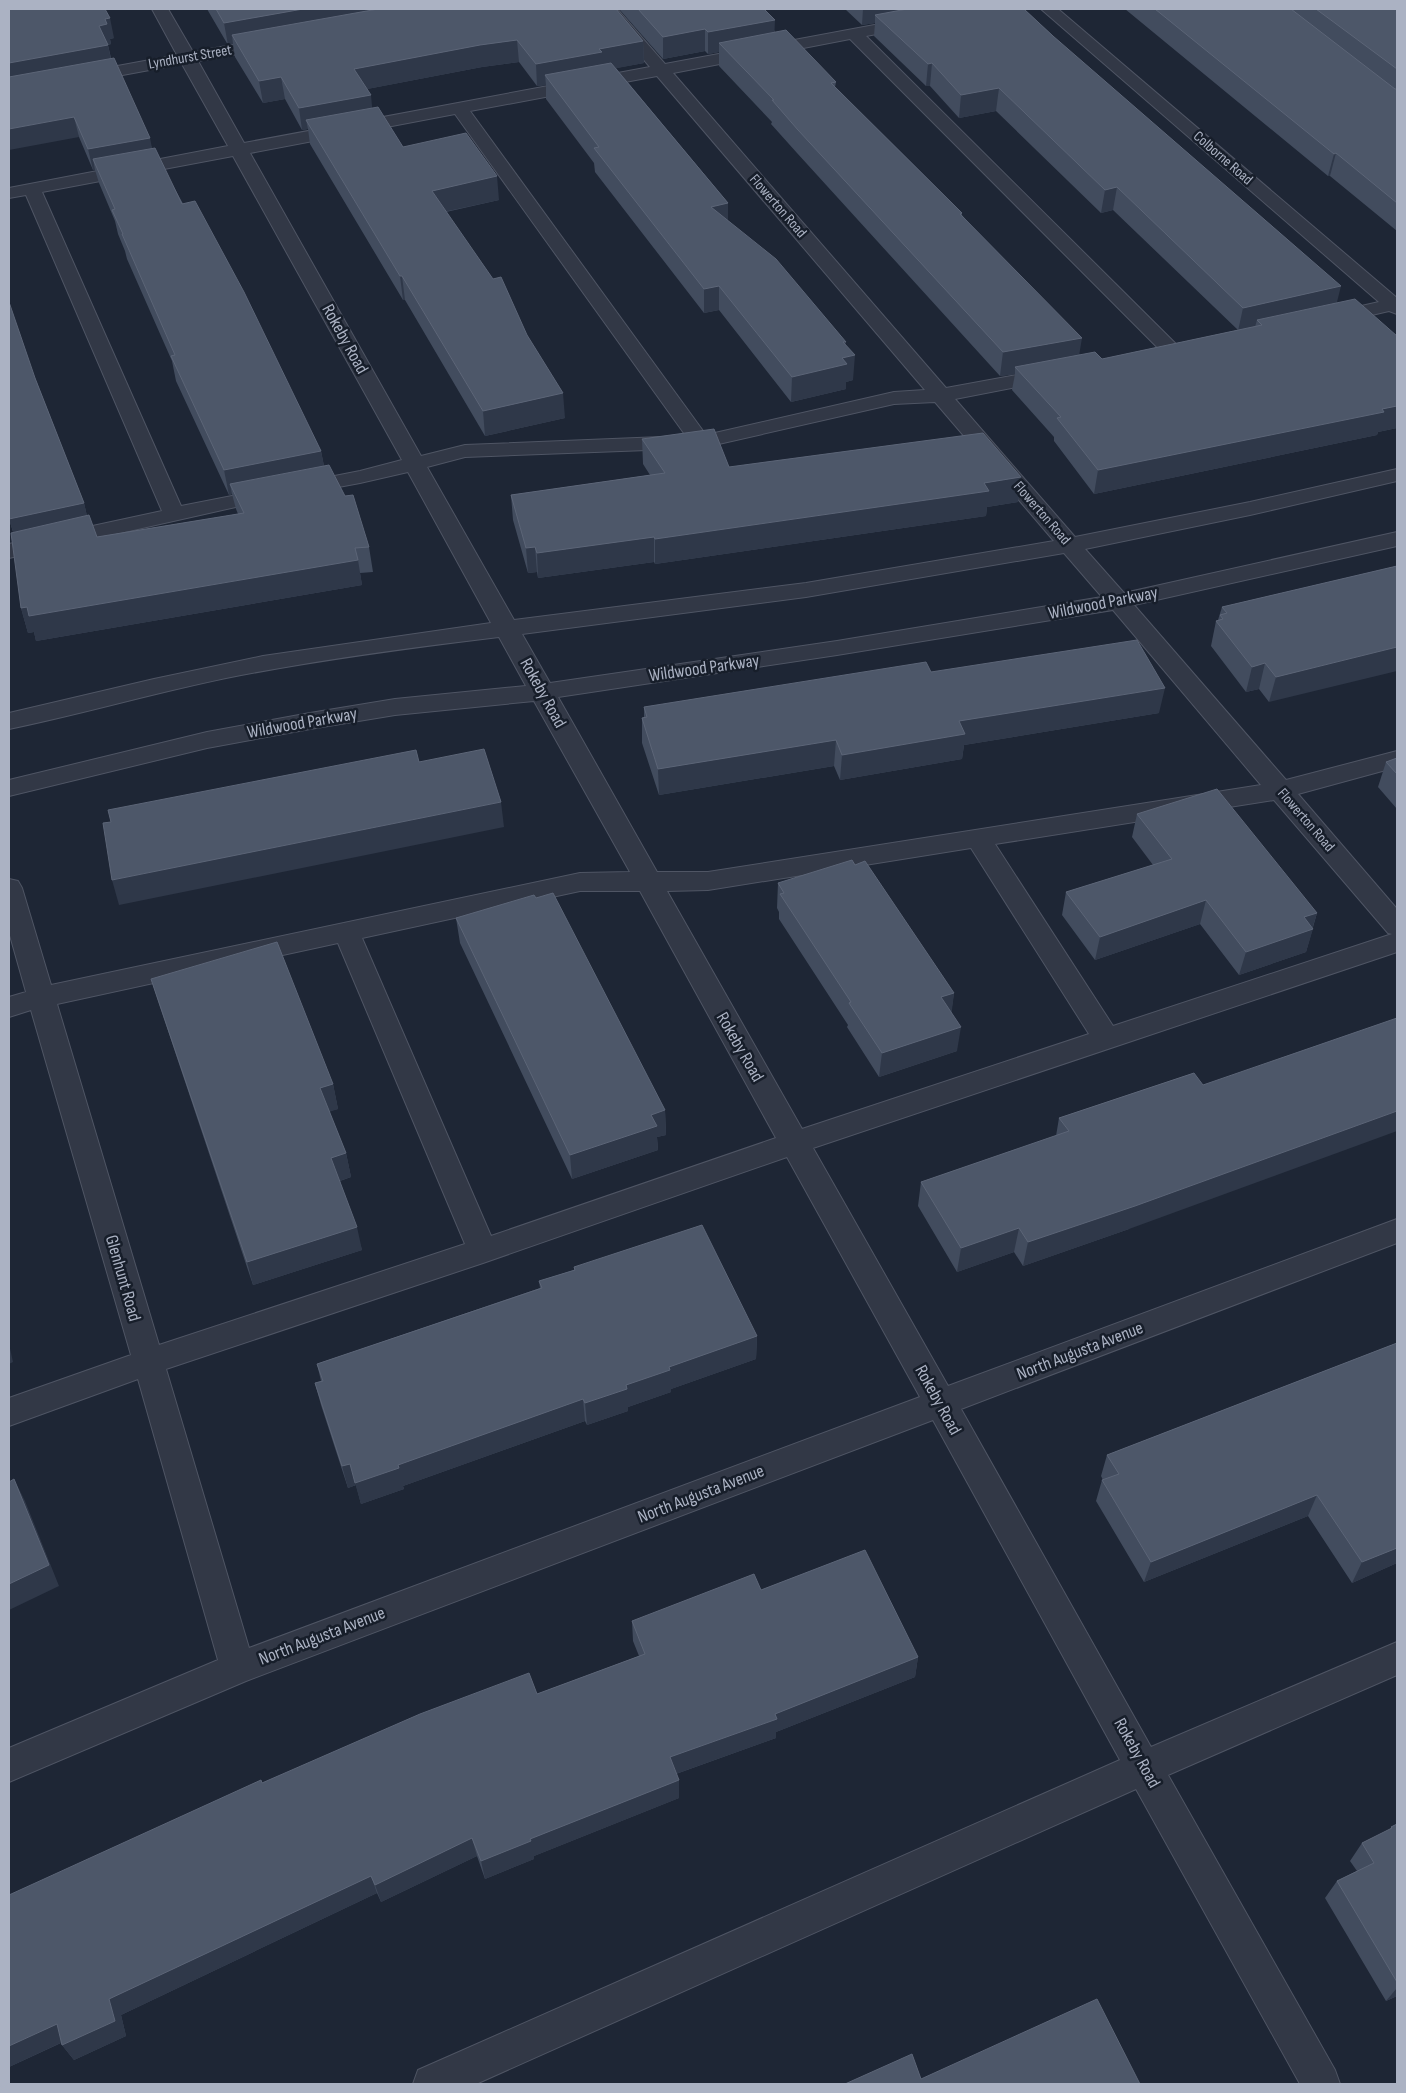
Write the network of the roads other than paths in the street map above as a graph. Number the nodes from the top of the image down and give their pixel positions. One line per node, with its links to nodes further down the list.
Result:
1 (160, 9): 7 (street, Rokeby Road)
2 (609, 9): 8 (street, Flowerton Road)
3 (984, 9): 5 (street)
4 (1049, 9): 14 (street, Colborne Road)
5 (854, 34): 8 (street); 16 (street)
6 (285, 40): 7 (street, Lyndhurst Street)
7 (188, 58): 9 (street, Lyndhurst Street); 11 (street, Rokeby Road)
8 (662, 71): 10 (street); 18 (street, Flowerton Road)
9 (9, 91)
10 (460, 109): 11 (street); 19 (street)
11 (239, 149): 12 (street); 20 (street, Rokeby Road)
12 (32, 189): 13 (street); 22 (street)
13 (9, 193)
14 (1396, 306): 15 (street)
15 (1318, 322)
16 (1174, 352)
17 (1067, 372): 18 (street)
18 (941, 395): 19 (street); 24 (street, Flowerton Road)
19 (701, 442): 20 (street)
20 (415, 463): 22 (street); 27 (street, Rokeby Road)
21 (1397, 475): 24 (street)
22 (174, 514): 25 (street)
23 (1397, 539): 26 (street, Wildwood Parkway)
24 (1070, 546): 26 (street, Flowerton Road); 27 (street)
25 (9, 551)
26 (1118, 602): 28 (street, Wildwood Parkway); 32 (street, Flowerton Road)
27 (508, 630): 28 (street, Rokeby Road); 29 (street)
28 (542, 692): 31 (street, Wildwood Parkway); 34 (street, Rokeby Road)
29 (9, 721)
30 (1397, 759): 32 (street)
31 (9, 788)
32 (1281, 790): 33 (street); 36 (street, Flowerton Road)
33 (977, 837): 34 (street); 41 (street)
34 (646, 881): 37 (street); 42 (street, Rokeby Road)
35 (9, 888): 39 (street, Glenhunt Road)
36 (1397, 926)
37 (346, 932): 39 (street); 44 (street)
38 (1397, 942): 41 (street)
39 (41, 998): 40 (street); 45 (street, Glenhunt Road)
40 (9, 1007)
41 (1107, 1039): 42 (street)
42 (795, 1143): 44 (street); 46 (street, Rokeby Road)
43 (1397, 1231): 46 (street, North Augusta Avenue)
44 (483, 1250): 45 (street)
45 (148, 1362): 47 (street); 49 (street, Glenhunt Road)
46 (941, 1404): 49 (street, North Augusta Avenue); 51 (street, Rokeby Road)
47 (9, 1412)
48 (1397, 1658): 51 (street)
49 (238, 1668): 50 (street, North Augusta Avenue)
50 (9, 1765)
51 (1145, 1768): 52 (street); 53 (street, Rokeby Road)
52 (432, 2084)
53 (1321, 2084)

